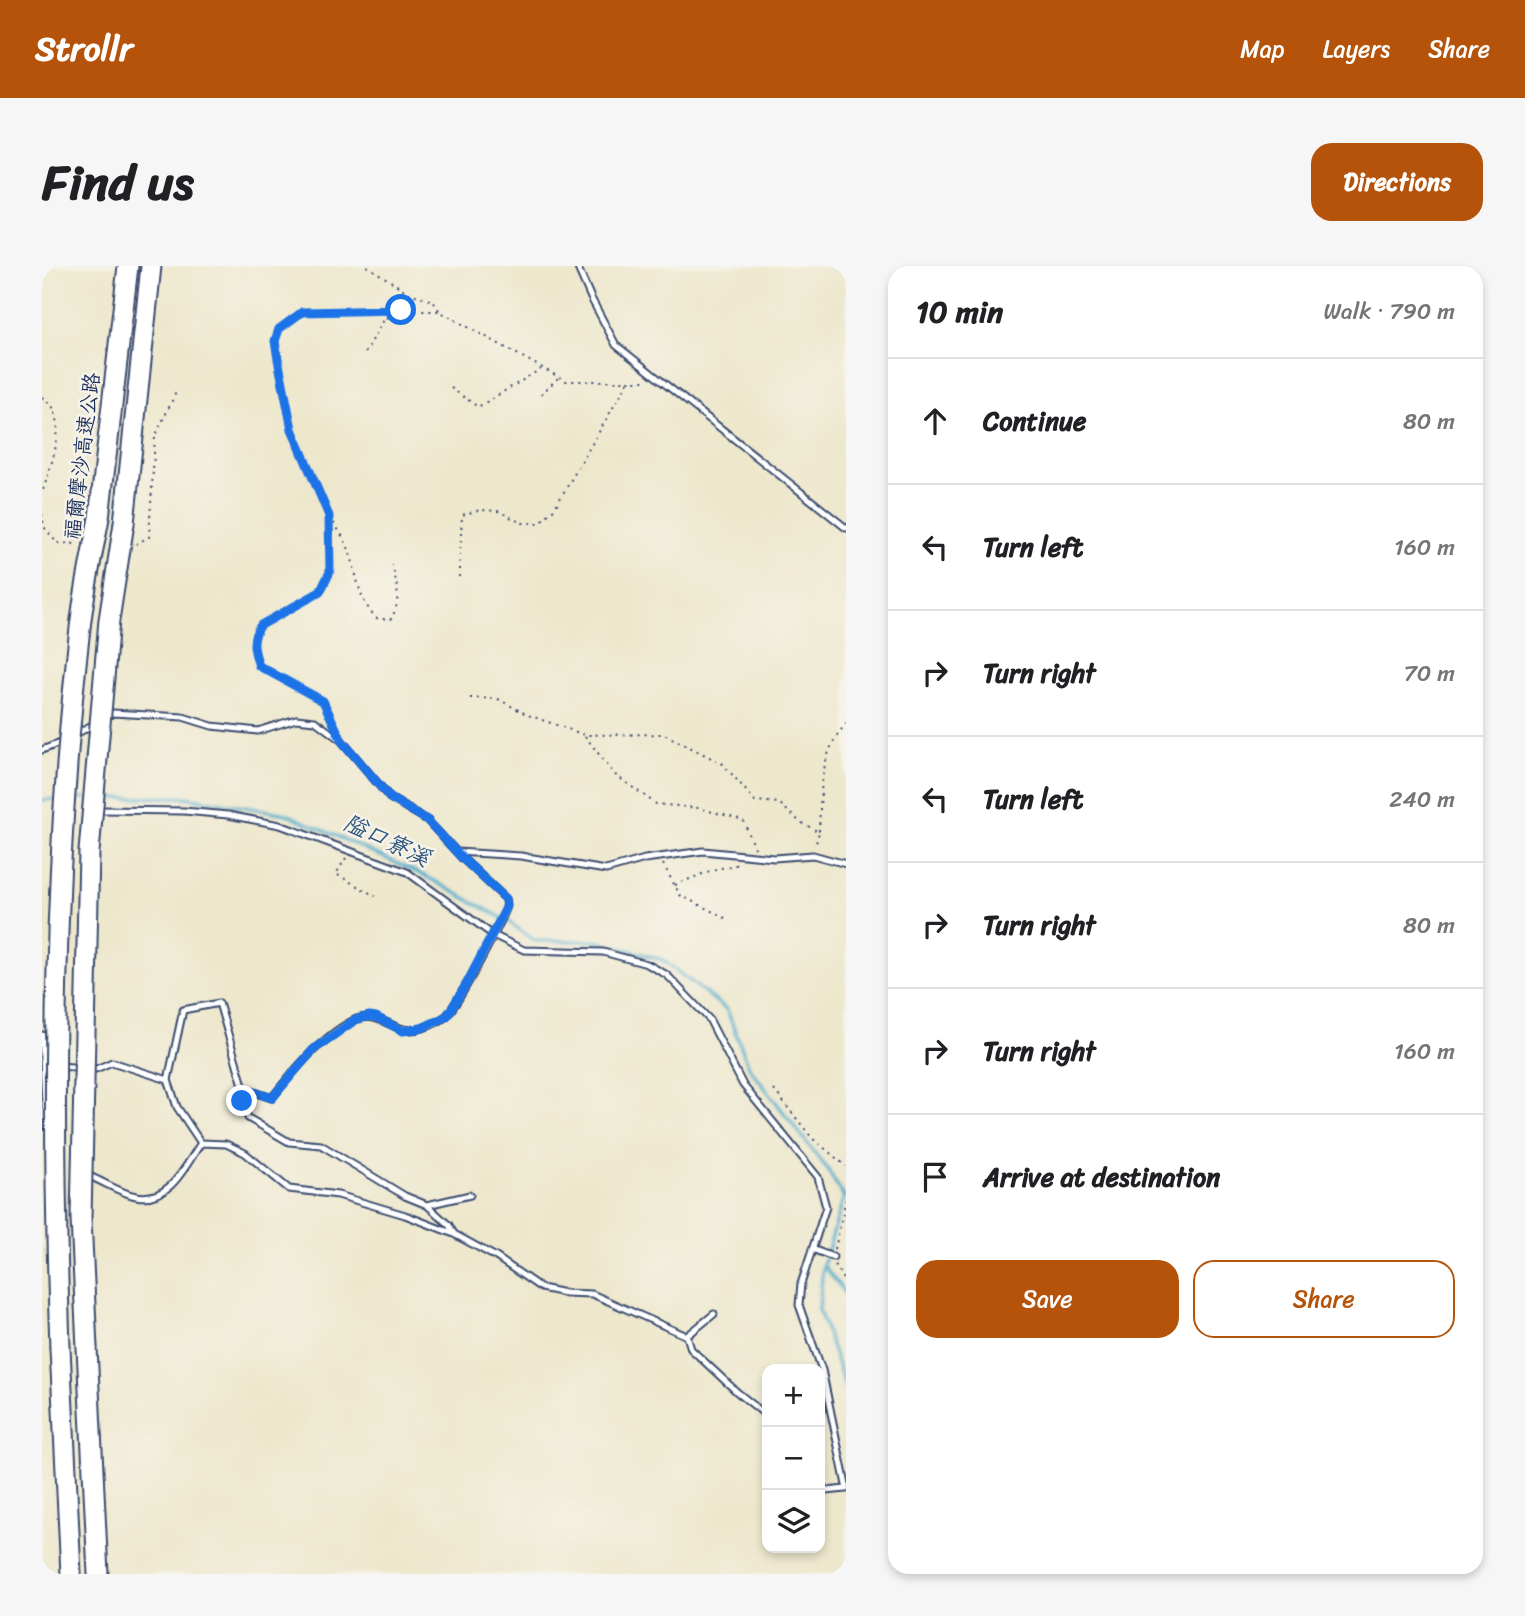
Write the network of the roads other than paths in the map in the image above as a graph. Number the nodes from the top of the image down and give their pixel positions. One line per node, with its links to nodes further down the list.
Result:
1 (128, 266): 27 (highway, 福爾摩沙高速公路, bridge)
2 (151, 266): 28 (highway, bridge)
3 (577, 266): 4 (lane)
4 (846, 528)
5 (42, 750): 7 (lane)
6 (102, 810): 9 (lane)
7 (457, 852): 8 (lane); 9 (lane)
8 (846, 864)
9 (493, 935): 13 (lane); 20 (lane)
10 (42, 1035): 11 (lane)
11 (43, 1065): 12 (lane); 14 (lane)
12 (168, 1080): 13 (lane); 15 (lane)
13 (245, 1093): 18 (lane)
14 (46, 1130)
15 (201, 1143): 16 (lane); 19 (lane)
16 (89, 1176)
17 (470, 1195): 18 (lane)
18 (427, 1205): 19 (lane)
19 (454, 1234): 23 (lane)
20 (812, 1249): 21 (lane); 25 (lane)
21 (833, 1257)
22 (714, 1314): 23 (lane)
23 (687, 1336): 24 (lane)
24 (762, 1412)
25 (846, 1487): 26 (lane)
26 (825, 1488)
27 (71, 1574)
28 (98, 1574)

